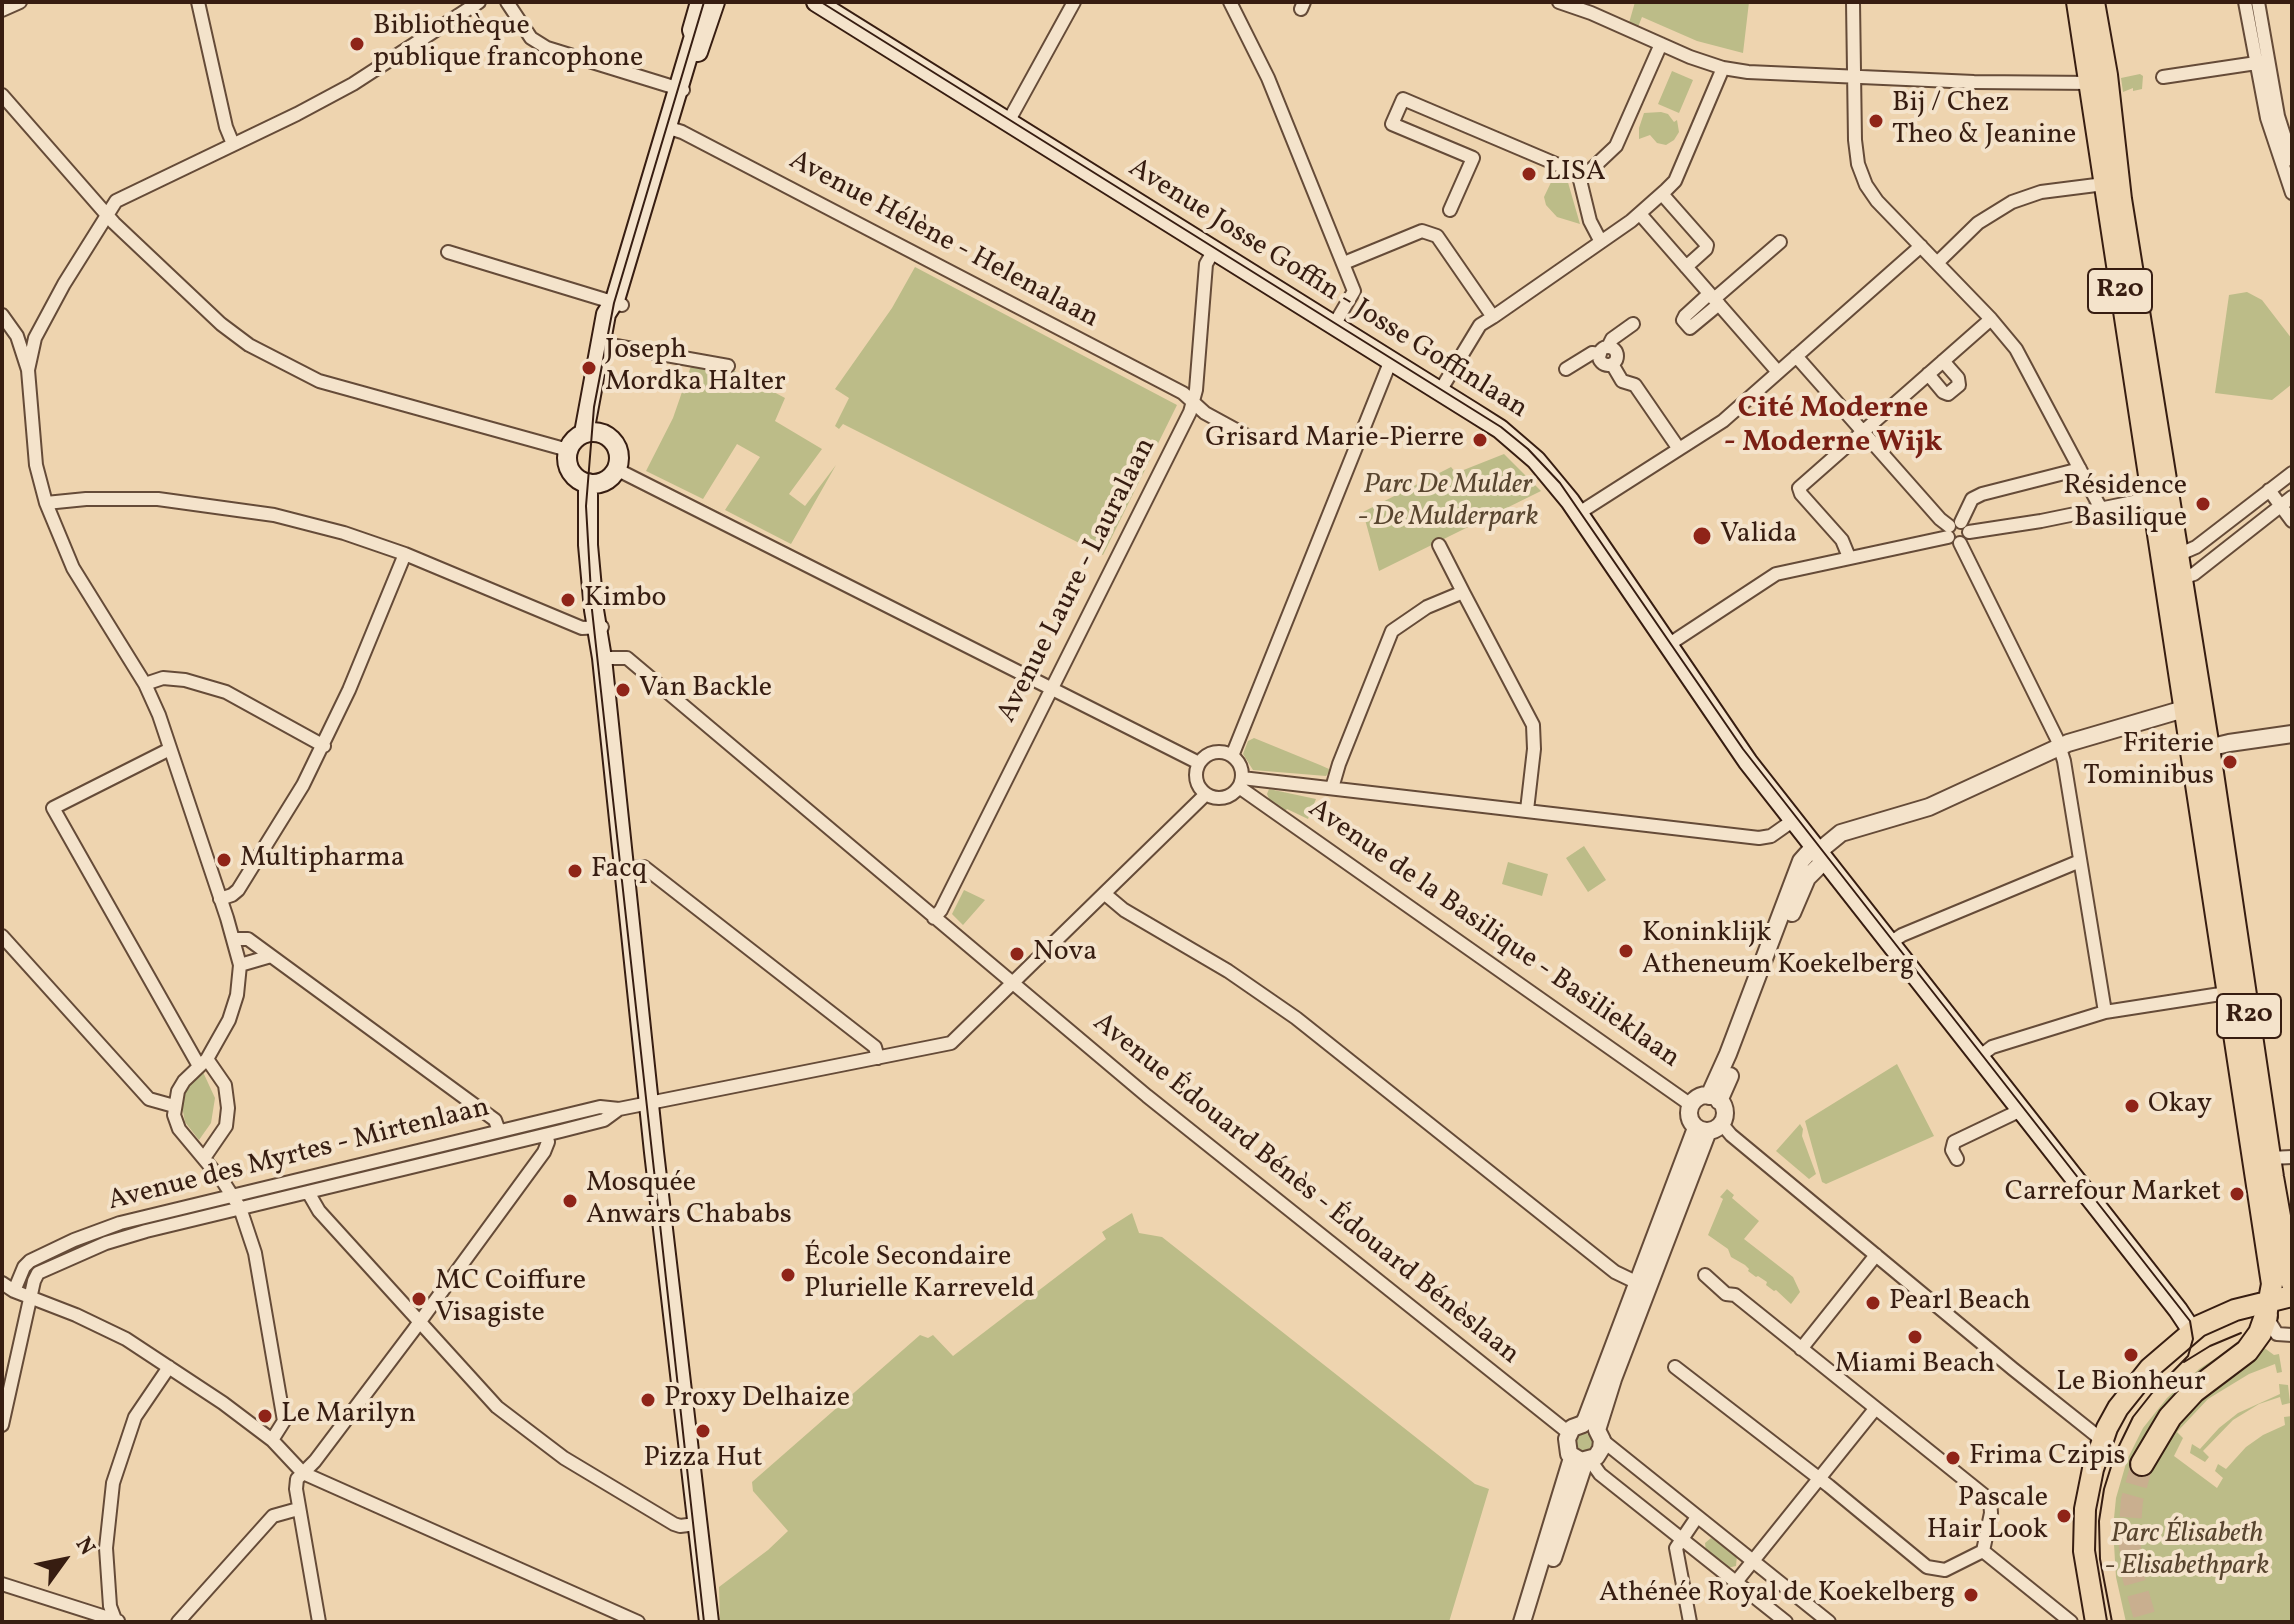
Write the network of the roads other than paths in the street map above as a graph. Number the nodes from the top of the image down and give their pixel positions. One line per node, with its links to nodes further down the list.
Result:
1 (20, 2): 16 (street)
2 (198, 2): 27 (street)
3 (479, 2): 27 (street)
4 (507, 2): 23 (street)
5 (700, 2): 23 (main road)
6 (715, 2): 23 (main road)
7 (816, 2): 25 (main road, Avenue Josse Goffin - Josse Goffinlaan)
8 (1074, 2): 25 (street)
9 (1230, 2): 41 (street)
10 (1559, 2): 17 (street)
11 (1853, 2): 21 (street)
12 (2077, 2): 22 (main road, R20)
13 (2094, 2): 22 (main road, R20)
14 (2245, 2): 18 (street)
15 (2258, 2): 18 (street)
16 (2, 10)
17 (1661, 44): 19 (street); 29 (street)
18 (2261, 62): 20 (street); 28 (street); 31 (street)
19 (1723, 68): 21 (street); 32 (street)
20 (2163, 77)
21 (1854, 78): 22 (street); 38 (street)
22 (2098, 83): 30 (main road, R20); 75 (main road, R20)
23 (682, 89): 26 (main road)
24 (2, 95): 34 (street)
25 (1008, 122): 39 (main road, Avenue Josse Goffin - Josse Goffinlaan)
26 (670, 128): 45 (main road); 64 (street, Avenue Hélène - Helenalaan)
27 (233, 144): 34 (street)
28 (2292, 160)
29 (1582, 175): 33 (street); 36 (street)
30 (2104, 184): 42 (street); 75 (main road, R20)
31 (2292, 193)
32 (1662, 194): 35 (street); 43 (street)
33 (1450, 210)
34 (106, 214): 52 (street); 69 (street)
35 (1640, 214): 36 (street); 43 (street)
36 (1601, 242): 47 (street)
37 (1780, 242): 44 (street)
38 (1921, 246): 42 (street); 55 (street)
39 (1214, 250): 50 (main road, Avenue Josse Goffin - Josse Goffinlaan); 64 (street, Avenue Laure - Lauralaan)
40 (448, 252): 45 (street)
41 (1344, 263): 47 (street); 50 (street)
42 (1937, 263): 48 (street)
43 (1686, 267): 44 (street)
44 (1714, 299): 61 (street)
45 (618, 304): 53 (main road)
46 (2, 315): 51 (street)
47 (1493, 317): 63 (street)
48 (1991, 319): 57 (street); 71 (street)
49 (1633, 324): 54 (street)
50 (1334, 325): 56 (main road, Avenue Josse Goffin - Josse Goffinlaan)
51 (17, 336): 52 (street); 60 (street)
52 (35, 338): 60 (street)
53 (604, 344): 58 (street); 66 (main road)
54 (1604, 351): 59 (street); 68 (street)
55 (1796, 356): 61 (street); 65 (street)
56 (1391, 360): 63 (main road, Avenue Josse Goffin - Josse Goffinlaan); 101 (street)
57 (1943, 361): 62 (street); 62 (street)
58 (728, 366)
59 (1566, 369)
60 (28, 370): 77 (street)
61 (1778, 372): 68 (street)
62 (1928, 374): 65 (street)
63 (1440, 391): 80 (main road, Avenue Josse Goffin - Josse Goffinlaan)
64 (1192, 404): 67 (street, Avenue Hélène - Helenalaan); 93 (street, Avenue Laure - Lauralaan)
65 (1863, 431): 82 (street); 85 (street)
66 (590, 433): 69 (main road); 70 (main road)
67 (1249, 437)
68 (1679, 449): 80 (street)
69 (568, 450): 73 (main road)
70 (616, 469): 73 (main road); 93 (street)
71 (2080, 469): 79 (street); 82 (street)
72 (2292, 473): 74 (street)
73 (593, 483): 89 (main road)
74 (2269, 490): 78 (street); 86 (street)
75 (2160, 496): 79 (street); 86 (main road, R20)
76 (2292, 497): 78 (street)
77 (46, 503): 84 (street); 92 (street)
78 (2281, 506): 81 (street); 87 (street)
79 (2100, 507): 82 (street)
80 (1579, 513): 90 (main road, Avenue Josse Goffin - Josse Goffinlaan)
81 (2292, 521)
82 (1957, 532): 85 (street); 98 (street)
83 (1439, 545): 88 (street)
84 (405, 554): 89 (street); 97 (street)
85 (1849, 557): 90 (street)
86 (2170, 557): 87 (main road, R20)
87 (2174, 581): 94 (main road, R20); 99 (main road, R20)
88 (1463, 592): 106 (street); 109 (street)
89 (601, 627): 91 (main road)
90 (1668, 645): 95 (main road, Avenue Josse Goffin - Josse Goffinlaan)
91 (602, 658): 113 (main road); 116 (street, Avenue Édouard Bénès - Édouard Bénèslaan)
92 (145, 684): 97 (street); 100 (street)
93 (1051, 689): 103 (street); 116 (street, Avenue Laure - Lauralaan)
94 (2184, 709): 98 (street); 99 (street); 102 (main road, R20)
95 (1718, 720): 110 (main road, Avenue Josse Goffin - Josse Goffinlaan); 111 (main road, Avenue Josse Goffin - Josse Goffinlaan)
96 (2292, 734): 99 (street)
97 (324, 746): 115 (street)
98 (2059, 747): 111 (street); 112 (street)
99 (2208, 748): 102 (street); 139 (main road, R20)
100 (170, 749): 115 (street); 127 (street)
101 (1232, 756): 103 (street); 105 (street)
102 (2191, 761): 123 (main road, R20)
103 (1199, 763): 107 (street)
104 (1274, 781): 105 (street); 106 (street); 108 (street, Avenue de la Basilique - Basilieklaan)
105 (1240, 782): 107 (street); 108 (street, Avenue de la Basilique - Basilieklaan)
106 (1332, 788): 109 (street)
107 (1206, 794): 114 (street, Avenue des Myrtes - Mirtenlaan)
108 (1267, 805): 130 (street, Avenue de la Basilique - Basilieklaan)
109 (1527, 810): 110 (street)
110 (1788, 824): 111 (main road, Avenue Josse Goffin - Josse Goffinlaan)
111 (1820, 858): 119 (main road); 129 (street)
112 (2080, 861): 119 (street); 124 (street)
113 (625, 869): 126 (street); 128 (main road)
114 (1105, 894): 122 (street, Avenue des Myrtes - Mirtenlaan); 148 (street)
115 (220, 899): 118 (street)
116 (934, 918): 122 (street, Avenue Édouard Bénès - Édouard Bénèslaan)
117 (2, 936): 131 (street)
118 (233, 939): 120 (street); 121 (street)
119 (1890, 943): 125 (main road)
120 (271, 956): 121 (street); 135 (street)
121 (240, 965): 127 (street)
122 (1012, 984): 126 (street, Avenue des Myrtes - Mirtenlaan); 161 (street, Avenue Édouard Bénès - Édouard Bénèslaan)
123 (2227, 993): 124 (street); 152 (main road, R20)
124 (2105, 1012): 125 (street)
125 (1979, 1057): 133 (main road)
126 (878, 1058): 128 (street, Avenue des Myrtes - Mirtenlaan)
127 (203, 1062): 131 (street); 138 (street)
128 (651, 1096): 132 (street, Avenue des Myrtes - Mirtenlaan); 170 (main road)
129 (1714, 1098): 130 (street); 134 (street)
130 (1691, 1105): 134 (street)
131 (174, 1106): 138 (street)
132 (619, 1109): 135 (street, Avenue des Myrtes - Mirtenlaan); 136 (street, Avenue des Myrtes - Mirtenlaan)
133 (2021, 1110): 140 (street); 154 (main road)
134 (1708, 1127): 144 (street); 148 (street)
135 (499, 1131): 142 (street, Avenue des Myrtes - Mirtenlaan)
136 (546, 1135): 141 (street, Avenue des Myrtes - Mirtenlaan); 153 (street)
137 (2292, 1157): 139 (street)
138 (204, 1158): 142 (street)
139 (2270, 1158): 147 (main road, R20)
140 (1957, 1159)
141 (308, 1192): 143 (street, Avenue des Myrtes - Mirtenlaan); 153 (street)
142 (232, 1195): 143 (street); 149 (street, Avenue des Myrtes - Mirtenlaan)
143 (240, 1208): 151 (street, Avenue des Myrtes - Mirtenlaan); 162 (street)
144 (1876, 1255): 156 (street); 163 (street)
145 (1705, 1275): 156 (street)
146 (2, 1283): 149 (street)
147 (2292, 1284)
148 (1643, 1285): 161 (street)
149 (8, 1294): 151 (street)
150 (2292, 1296): 152 (main road)
151 (30, 1298): 157 (street); 160 (street)
152 (2268, 1309): 154 (main road); 155 (street); 165 (highway, R20)
153 (419, 1323): 166 (street); 170 (street)
154 (2192, 1331): 163 (main road)
155 (2292, 1335)
156 (1801, 1349): 159 (street)
157 (169, 1367): 162 (street); 177 (street)
158 (1675, 1367): 167 (street)
159 (1875, 1409): 167 (street); 172 (street)
160 (2, 1425)
161 (1588, 1432): 164 (street); 164 (street); 169 (street, Avenue Édouard Bénès - Édouard Bénèslaan)
162 (272, 1440): 166 (street)
163 (2102, 1440): 176 (main road)
164 (1583, 1460): 171 (street); 184 (street); 185 (street)
165 (2142, 1464)
166 (303, 1473): 168 (street); 181 (street)
167 (1819, 1479): 172 (street); 173 (street)
168 (298, 1509): 179 (street); 180 (street)
169 (1697, 1517): 171 (street); 173 (street, Avenue Édouard Bénès - Édouard Bénèslaan)
170 (696, 1524): 182 (main road); 183 (main road)
171 (1681, 1539): 174 (street); 186 (street)
172 (1983, 1551): 178 (street)
173 (1753, 1562): 174 (street); 188 (street, Avenue Édouard Bénès - Édouard Bénèslaan)
174 (1736, 1582): 187 (street)
175 (2, 1584): 177 (street)
176 (2094, 1616): 178 (street)
177 (117, 1621)
178 (2070, 1621)
179 (178, 1622)
180 (319, 1622)
181 (638, 1622)
182 (699, 1622)
183 (709, 1622)
184 (1522, 1622)
185 (1533, 1622)
186 (1690, 1622)
187 (1786, 1622)
188 (1829, 1622)

